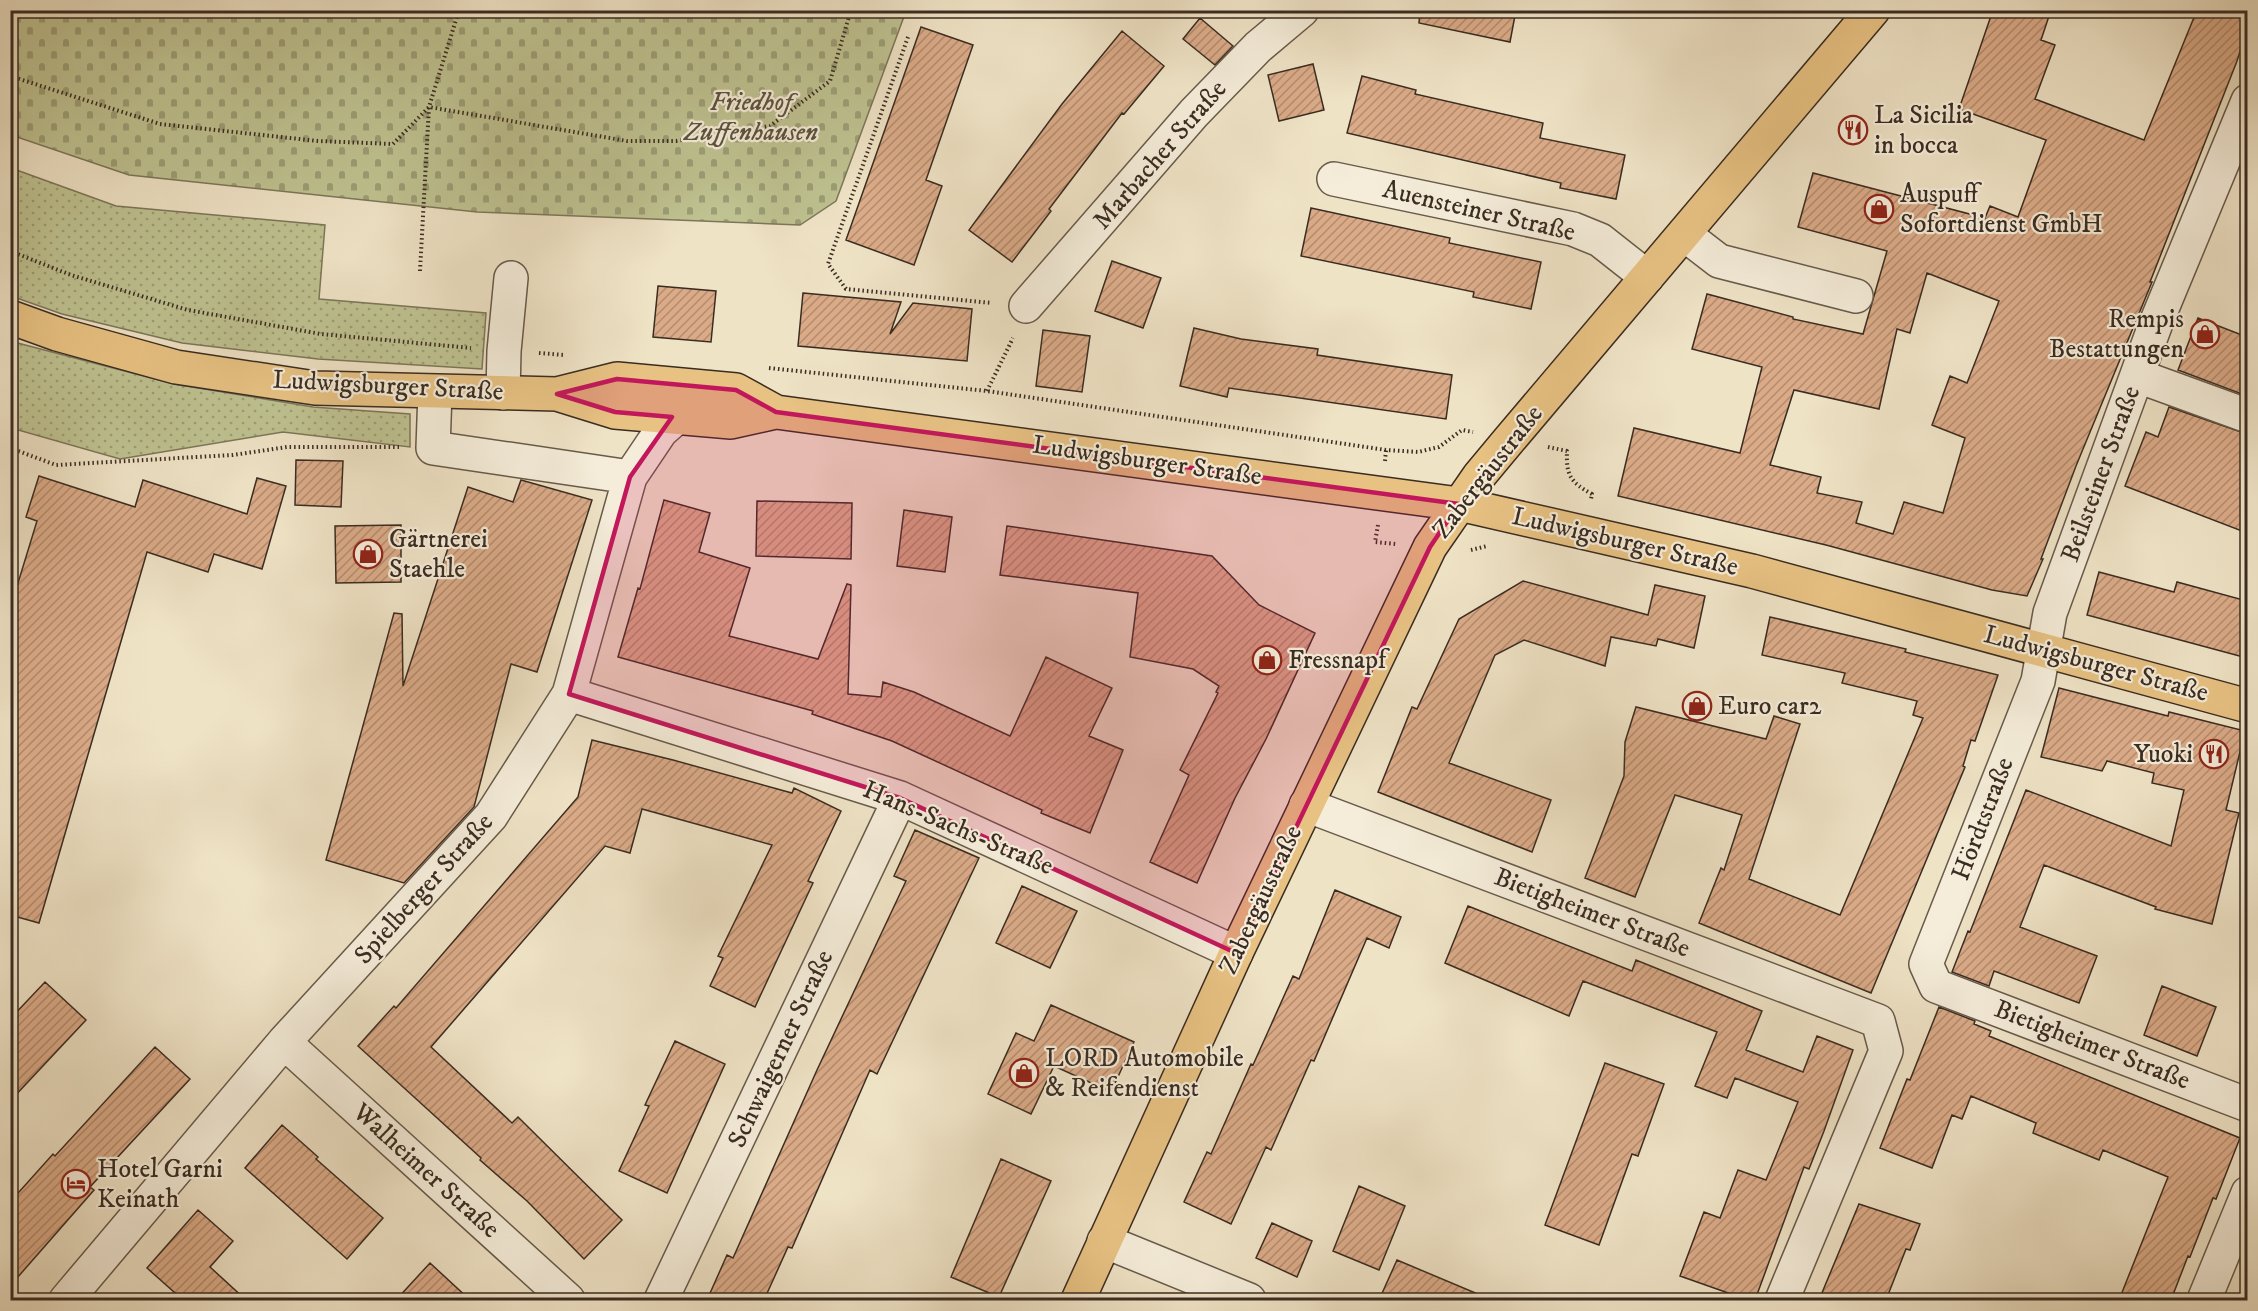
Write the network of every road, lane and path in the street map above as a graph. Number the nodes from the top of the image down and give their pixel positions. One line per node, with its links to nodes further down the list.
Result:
1 (459, 10): 8 (path)
2 (851, 10): 8 (path)
3 (1302, 10): 15 (street, Marbacher Straße)
4 (1873, 10): 10 (main road, Zabergäustraße)
5 (908, 37): 15 (path)
6 (10, 76): 8 (path)
7 (2247, 101): 17 (street, Beilsteiner Straße)
8 (429, 107): 11 (path)
9 (1334, 179): 12 (street, Auensteiner Straße)
10 (1684, 234): 12 (main road, Zabergäustraße); 14 (street)
11 (420, 271)
12 (1647, 277): 28 (main road, Zabergäustraße)
13 (511, 278): 19 (street)
14 (1856, 296)
15 (1026, 306): 26 (path)
16 (10, 317): 18 (main road, Ludwigsburger Straße)
17 (2138, 376): 22 (street); 29 (street, Beilsteiner Straße)
18 (435, 392): 19 (main road, Ludwigsburger Straße); 25 (street)
19 (503, 393): 20 (main road, Ludwigsburger Straße)
20 (557, 394): 21 (main road, Ludwigsburger Straße); 23 (main road, Ludwigsburger Straße)
21 (776, 412): 23 (main road, Ludwigsburger Straße); 28 (main road, Ludwigsburger Straße)
22 (2247, 416)
23 (677, 417): 27 (street, Spielberger Straße)
24 (10, 448): 25 (path)
25 (433, 448): 27 (street)
26 (1386, 450)
27 (630, 477): 30 (street, Spielberger Straße)
28 (1459, 504): 29 (main road, Ludwigsburger Straße); 33 (main road, Zabergäustraße)
29 (2043, 650): 31 (main road, Ludwigsburger Straße); 35 (street, Hördtstraße)
30 (569, 694): 32 (street, Hans-Sachs-Straße); 36 (street, Spielberger Straße)
31 (2247, 705)
32 (900, 798): 34 (street, Hans-Sachs-Straße); 42 (street, Schwaigerner Straße)
33 (1306, 805): 34 (main road, Zabergäustraße); 45 (street, Bietigheimer Straße)
34 (1236, 953): 39 (main road, Zabergäustraße)
35 (1936, 986): 37 (street, Bietigheimer Straße)
36 (284, 1042): 40 (street, Spielberger Straße); 41 (street, Walheimer Straße)
37 (2247, 1105)
38 (2247, 1193): 46 (street)
39 (1104, 1241): 43 (main road, Zabergäustraße); 44 (street)
40 (78, 1296)
41 (568, 1300)
42 (661, 1300)
43 (1078, 1300)
44 (1249, 1300)
45 (1782, 1300)
46 (2204, 1300)

